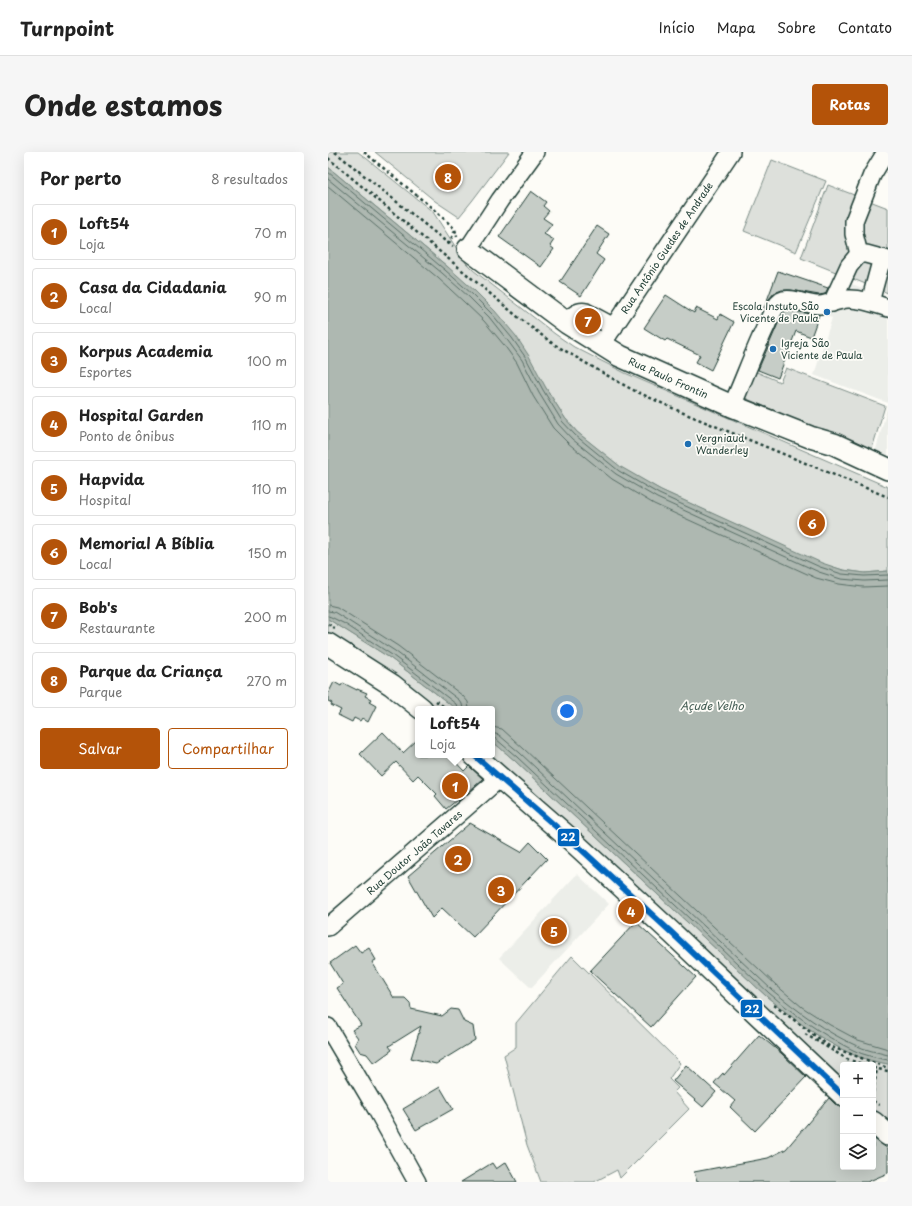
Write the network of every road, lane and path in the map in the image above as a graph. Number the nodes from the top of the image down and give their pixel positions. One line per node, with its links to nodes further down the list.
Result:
1 (335, 152): 5 (path)
2 (535, 152): 5 (street)
3 (731, 152): 12 (street, Rua Antônio Guedes de Andrade)
4 (886, 152): 6 (street)
5 (468, 249): 11 (main road, Rua Paulo Frontin)
6 (859, 254): 7 (street); 9 (street)
7 (885, 259): 8 (street)
8 (870, 302): 9 (street); 10 (street)
9 (832, 303): 14 (street)
10 (888, 308)
11 (567, 323): 12 (street); 13 (main road, Rua Paulo Frontin)
12 (614, 327): 13 (street, Rua Antônio Guedes de Andrade)
13 (602, 344): 14 (main road, Rua Paulo Frontin)
14 (732, 406): 15 (main road, Rua Paulo Frontin)
15 (888, 469)
16 (328, 644): 17 (main road)
17 (418, 706)
18 (477, 758): 19 (main road)
19 (500, 778): 20 (street, Rua Doutor João Tavares); 25 (main road)
20 (328, 927)
21 (328, 1027): 28 (street)
22 (878, 1069): 23 (path); 24 (path)
23 (888, 1071)
24 (876, 1078)
25 (840, 1092)
26 (876, 1125): 27 (main road)
27 (888, 1135)
28 (417, 1182)

